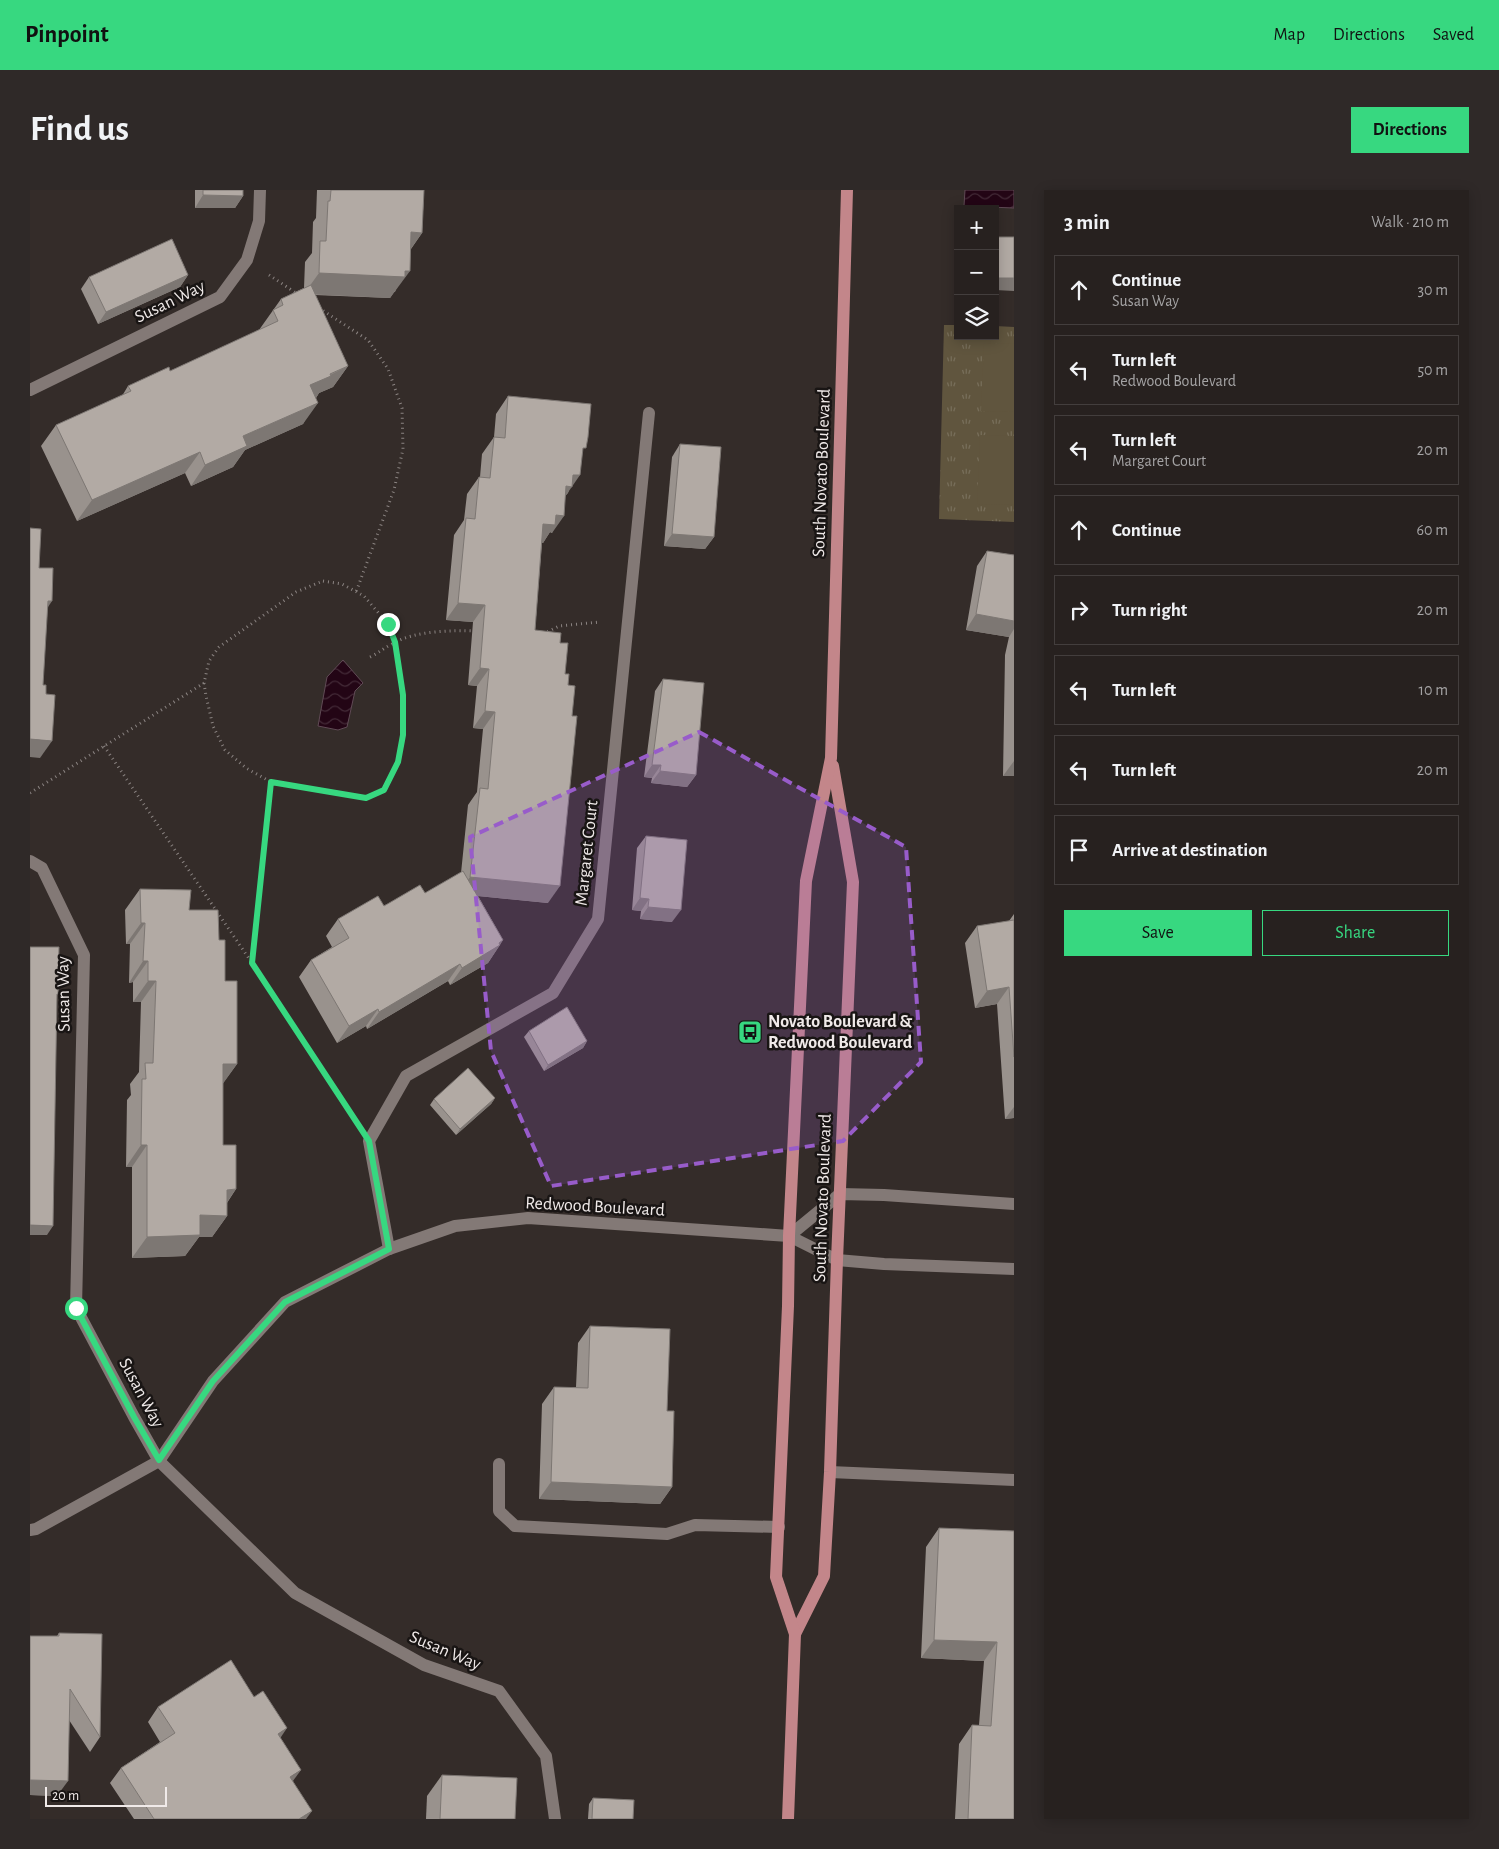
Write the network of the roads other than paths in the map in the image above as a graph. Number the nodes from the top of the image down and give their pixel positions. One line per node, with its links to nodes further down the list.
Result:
1 (260, 190): 3 (street, Susan Way)
2 (847, 190): 5 (main road, South Novato Boulevard)
3 (30, 390)
4 (649, 413): 10 (street, Margaret Court)
5 (831, 758): 7 (main road, South Novato Boulevard); 9 (main road, South Novato Boulevard)
6 (30, 861): 13 (street, Susan Way)
7 (840, 1194): 8 (street); 9 (street); 11 (main road, South Novato Boulevard)
8 (1014, 1204)
9 (789, 1236): 10 (street, Redwood Boulevard); 11 (street, Redwood Boulevard); 17 (main road, South Novato Boulevard)
10 (389, 1249): 13 (street, Redwood Boulevard)
11 (837, 1260): 12 (street, Redwood Boulevard); 15 (main road, South Novato Boulevard)
12 (1014, 1269)
13 (159, 1460): 18 (street, Redwood Boulevard); 20 (street, Susan Way)
14 (499, 1464): 17 (street)
15 (830, 1472): 16 (street); 19 (main road, South Novato Boulevard)
16 (1014, 1480)
17 (779, 1527): 19 (main road, South Novato Boulevard)
18 (30, 1530)
19 (795, 1634): 21 (main road, South Novato Boulevard)
20 (555, 1819)
21 (788, 1819)

